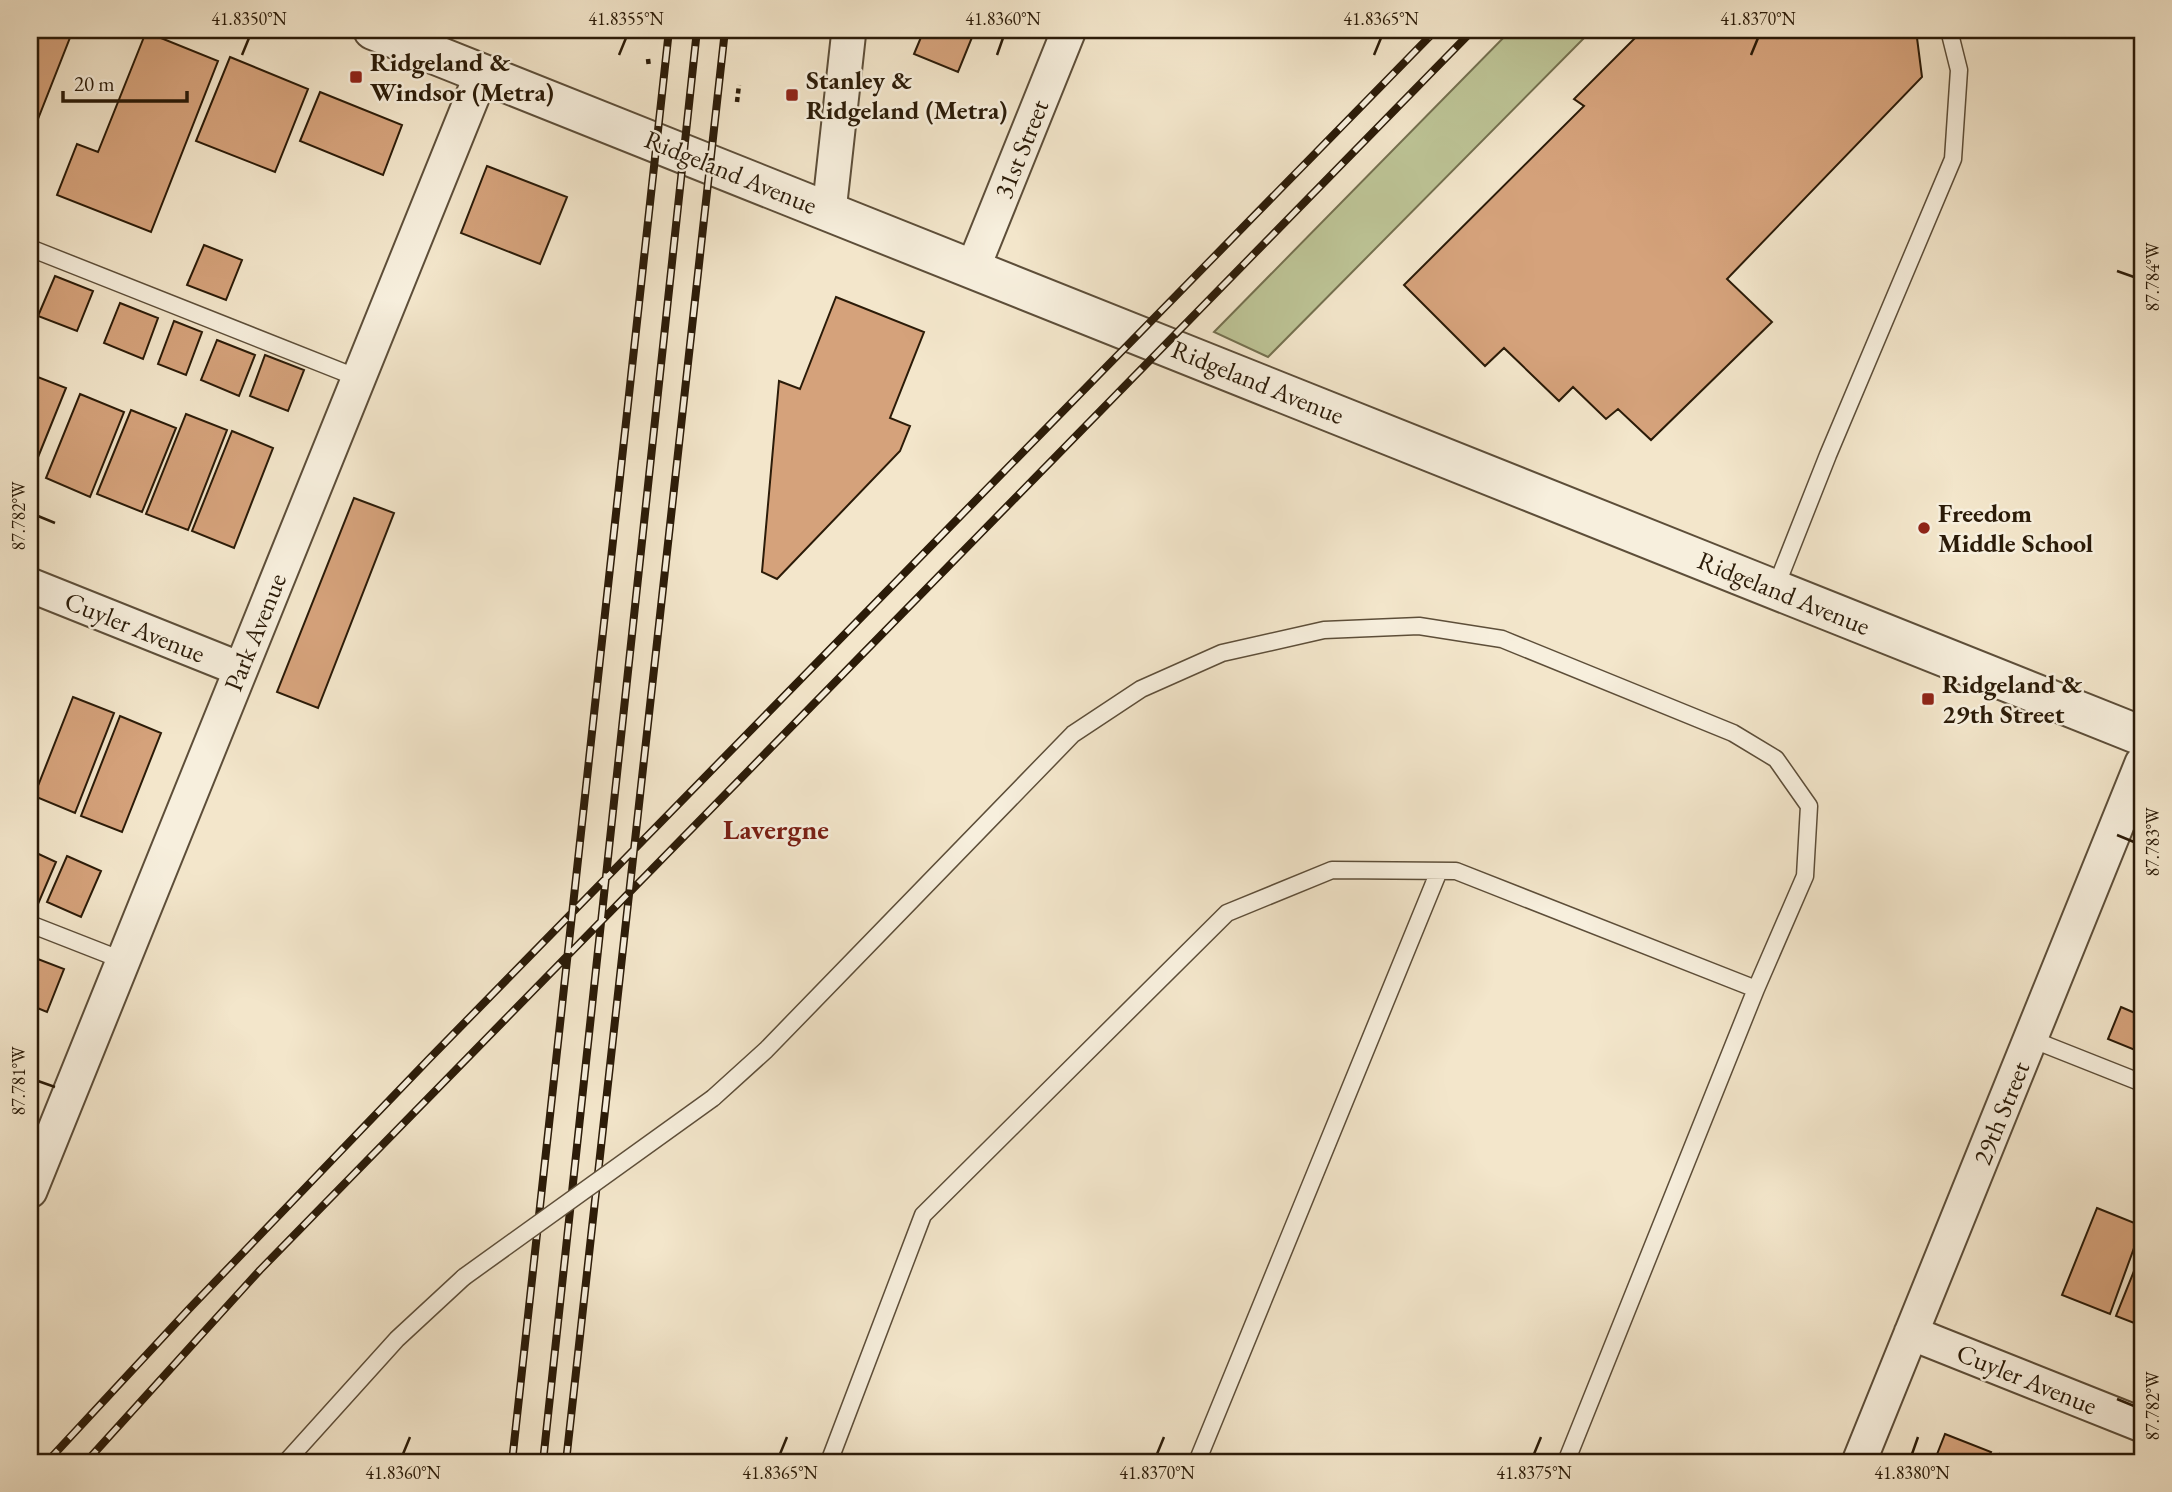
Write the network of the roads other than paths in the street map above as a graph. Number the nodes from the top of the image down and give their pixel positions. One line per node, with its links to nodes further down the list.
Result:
1 (373, 30): 5 (street, Ridgeland Avenue)
2 (849, 30): 7 (street)
3 (1069, 30): 9 (street, 31st Street)
4 (1949, 30): 12 (lane)
5 (435, 41): 6 (street, Ridgeland Avenue)
6 (482, 73): 7 (street, Ridgeland Avenue); 10 (street, Park Avenue)
7 (829, 211): 9 (street, Ridgeland Avenue)
8 (30, 248): 10 (lane)
9 (973, 268): 12 (street, Ridgeland Avenue)
10 (358, 379): 13 (street, Park Avenue)
11 (30, 585): 13 (street, Cuyler Avenue)
12 (1775, 589): 14 (street, Ridgeland Avenue)
13 (240, 669): 18 (street, Park Avenue)
14 (2142, 736)
15 (2142, 763): 20 (street, 29th Street)
16 (1439, 871): 19 (lane); 26 (lane); 27 (lane)
17 (30, 924): 18 (lane)
18 (122, 960): 22 (street, Park Avenue)
19 (1756, 989): 25 (lane, bridge); 28 (lane)
20 (2031, 1039): 21 (lane); 23 (street, 29th Street)
21 (2142, 1083)
22 (30, 1191)
23 (1912, 1333): 24 (street, Cuyler Avenue); 29 (street, 29th Street)
24 (2142, 1425)
25 (286, 1462)
26 (829, 1462)
27 (1197, 1462)
28 (1566, 1462)
29 (1859, 1462)

